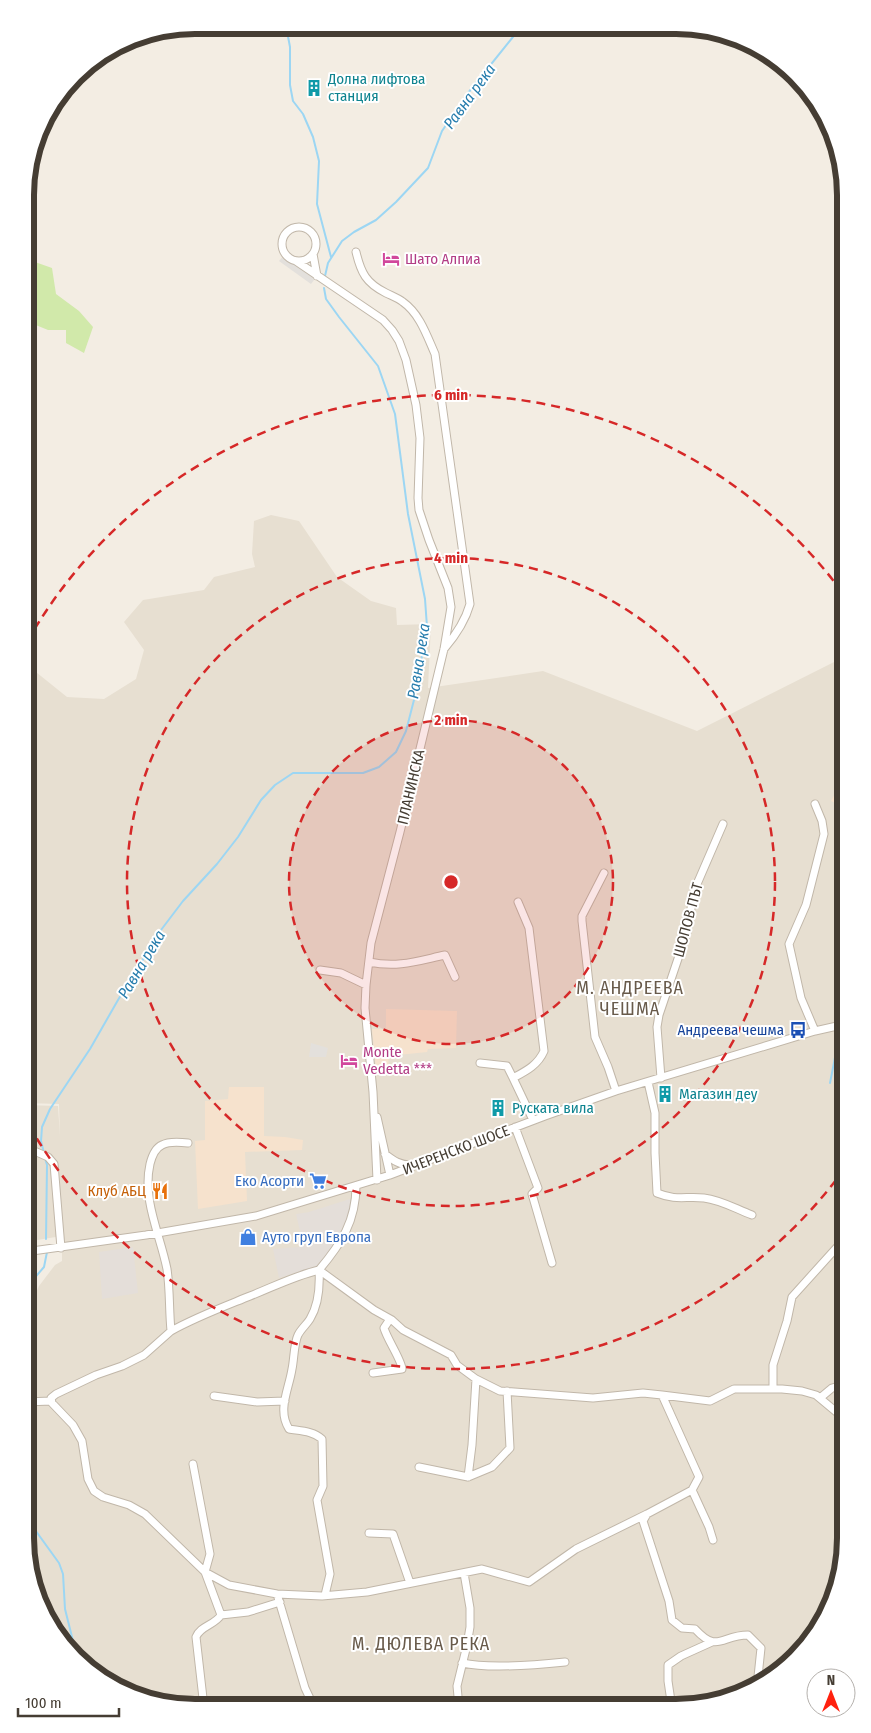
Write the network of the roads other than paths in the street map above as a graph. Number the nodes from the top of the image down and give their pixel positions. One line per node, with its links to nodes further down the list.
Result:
1 (356, 252): 5 (street)
2 (313, 254): 3 (street); 3 (street); 4 (street)
3 (296, 261): 4 (street, ПЛАНИНСКА)
4 (317, 276): 5 (street, ПЛАНИНСКА)
5 (444, 649): 10 (street, ПЛАНИНСКА)
6 (815, 804): 15 (street)
7 (723, 824): 18 (street, ШОПОВ ПЪТ)
8 (604, 873): 20 (street)
9 (518, 902): 17 (street)
10 (369, 962): 12 (street); 13 (street, ПЛАНИНСКА)
11 (320, 970): 13 (street)
12 (454, 977)
13 (366, 985): 21 (street, ПЛАНИНСКА)
14 (837, 1026): 15 (street, ИЧЕРЕНСКО ШОСЕ)
15 (814, 1031): 18 (street, ИЧЕРЕНСКО ШОСЕ)
16 (480, 1063): 17 (street)
17 (513, 1078): 22 (street)
18 (660, 1078): 19 (street, ИЧЕРЕНСКО ШОСЕ)
19 (648, 1082): 20 (street, ИЧЕРЕНСКО ШОСЕ); 31 (street)
20 (616, 1091): 22 (street, ИЧЕРЕНСКО ШОСЕ)
21 (374, 1106): 26 (street); 29 (street)
22 (533, 1120): 23 (street, ИЧЕРЕНСКО ШОСЕ)
23 (515, 1127): 27 (street, ИЧЕРЕНСКО ШОСЕ); 36 (street)
24 (188, 1142): 32 (street)
25 (34, 1151): 34 (street)
26 (385, 1154): 27 (street); 28 (street)
27 (416, 1165): 28 (street, ИЧЕРЕНСКО ШОСЕ)
28 (390, 1176): 29 (street, ИЧЕРЕНСКО ШОСЕ)
29 (377, 1180): 30 (street, ИЧЕРЕНСКО ШОСЕ)
30 (356, 1186): 32 (street, ИЧЕРЕНСКО ШОСЕ); 37 (street)
31 (752, 1214)
32 (157, 1233): 34 (street, ИЧЕРЕНСКО ШОСЕ); 39 (street)
33 (837, 1247): 43 (street)
34 (60, 1248): 35 (street, ИЧЕРЕНСКО ШОСЕ)
35 (34, 1252)
36 (552, 1263)
37 (319, 1270): 38 (street); 39 (street); 49 (street)
38 (390, 1319): 40 (street); 41 (street)
39 (170, 1330): 48 (street)
40 (373, 1373)
41 (476, 1379): 44 (street); 54 (street)
42 (837, 1387): 47 (street)
43 (773, 1389): 45 (street); 47 (street)
44 (507, 1392): 45 (street); 54 (street)
45 (662, 1395): 55 (street)
46 (214, 1396): 49 (street)
47 (820, 1398): 51 (street)
48 (51, 1401): 50 (street); 59 (street)
49 (285, 1401): 63 (street)
50 (34, 1402)
51 (837, 1412)
52 (193, 1464): 59 (street)
53 (419, 1467): 54 (street)
54 (468, 1477)
55 (692, 1490): 56 (street); 58 (street)
56 (647, 1514): 60 (street); 66 (street)
57 (368, 1533): 61 (street)
58 (713, 1540)
59 (205, 1572): 62 (street); 65 (street)
60 (464, 1573): 61 (street); 68 (street)
61 (410, 1583): 63 (street)
62 (277, 1594): 63 (street); 64 (street)
63 (325, 1596)
64 (280, 1602): 65 (street); 71 (street)
65 (221, 1615): 70 (street)
66 (712, 1642): 69 (street); 73 (street)
67 (565, 1662): 68 (street)
68 (462, 1663): 72 (street)
69 (758, 1677)
70 (203, 1699)
71 (311, 1699)
72 (458, 1699)
73 (671, 1699)

